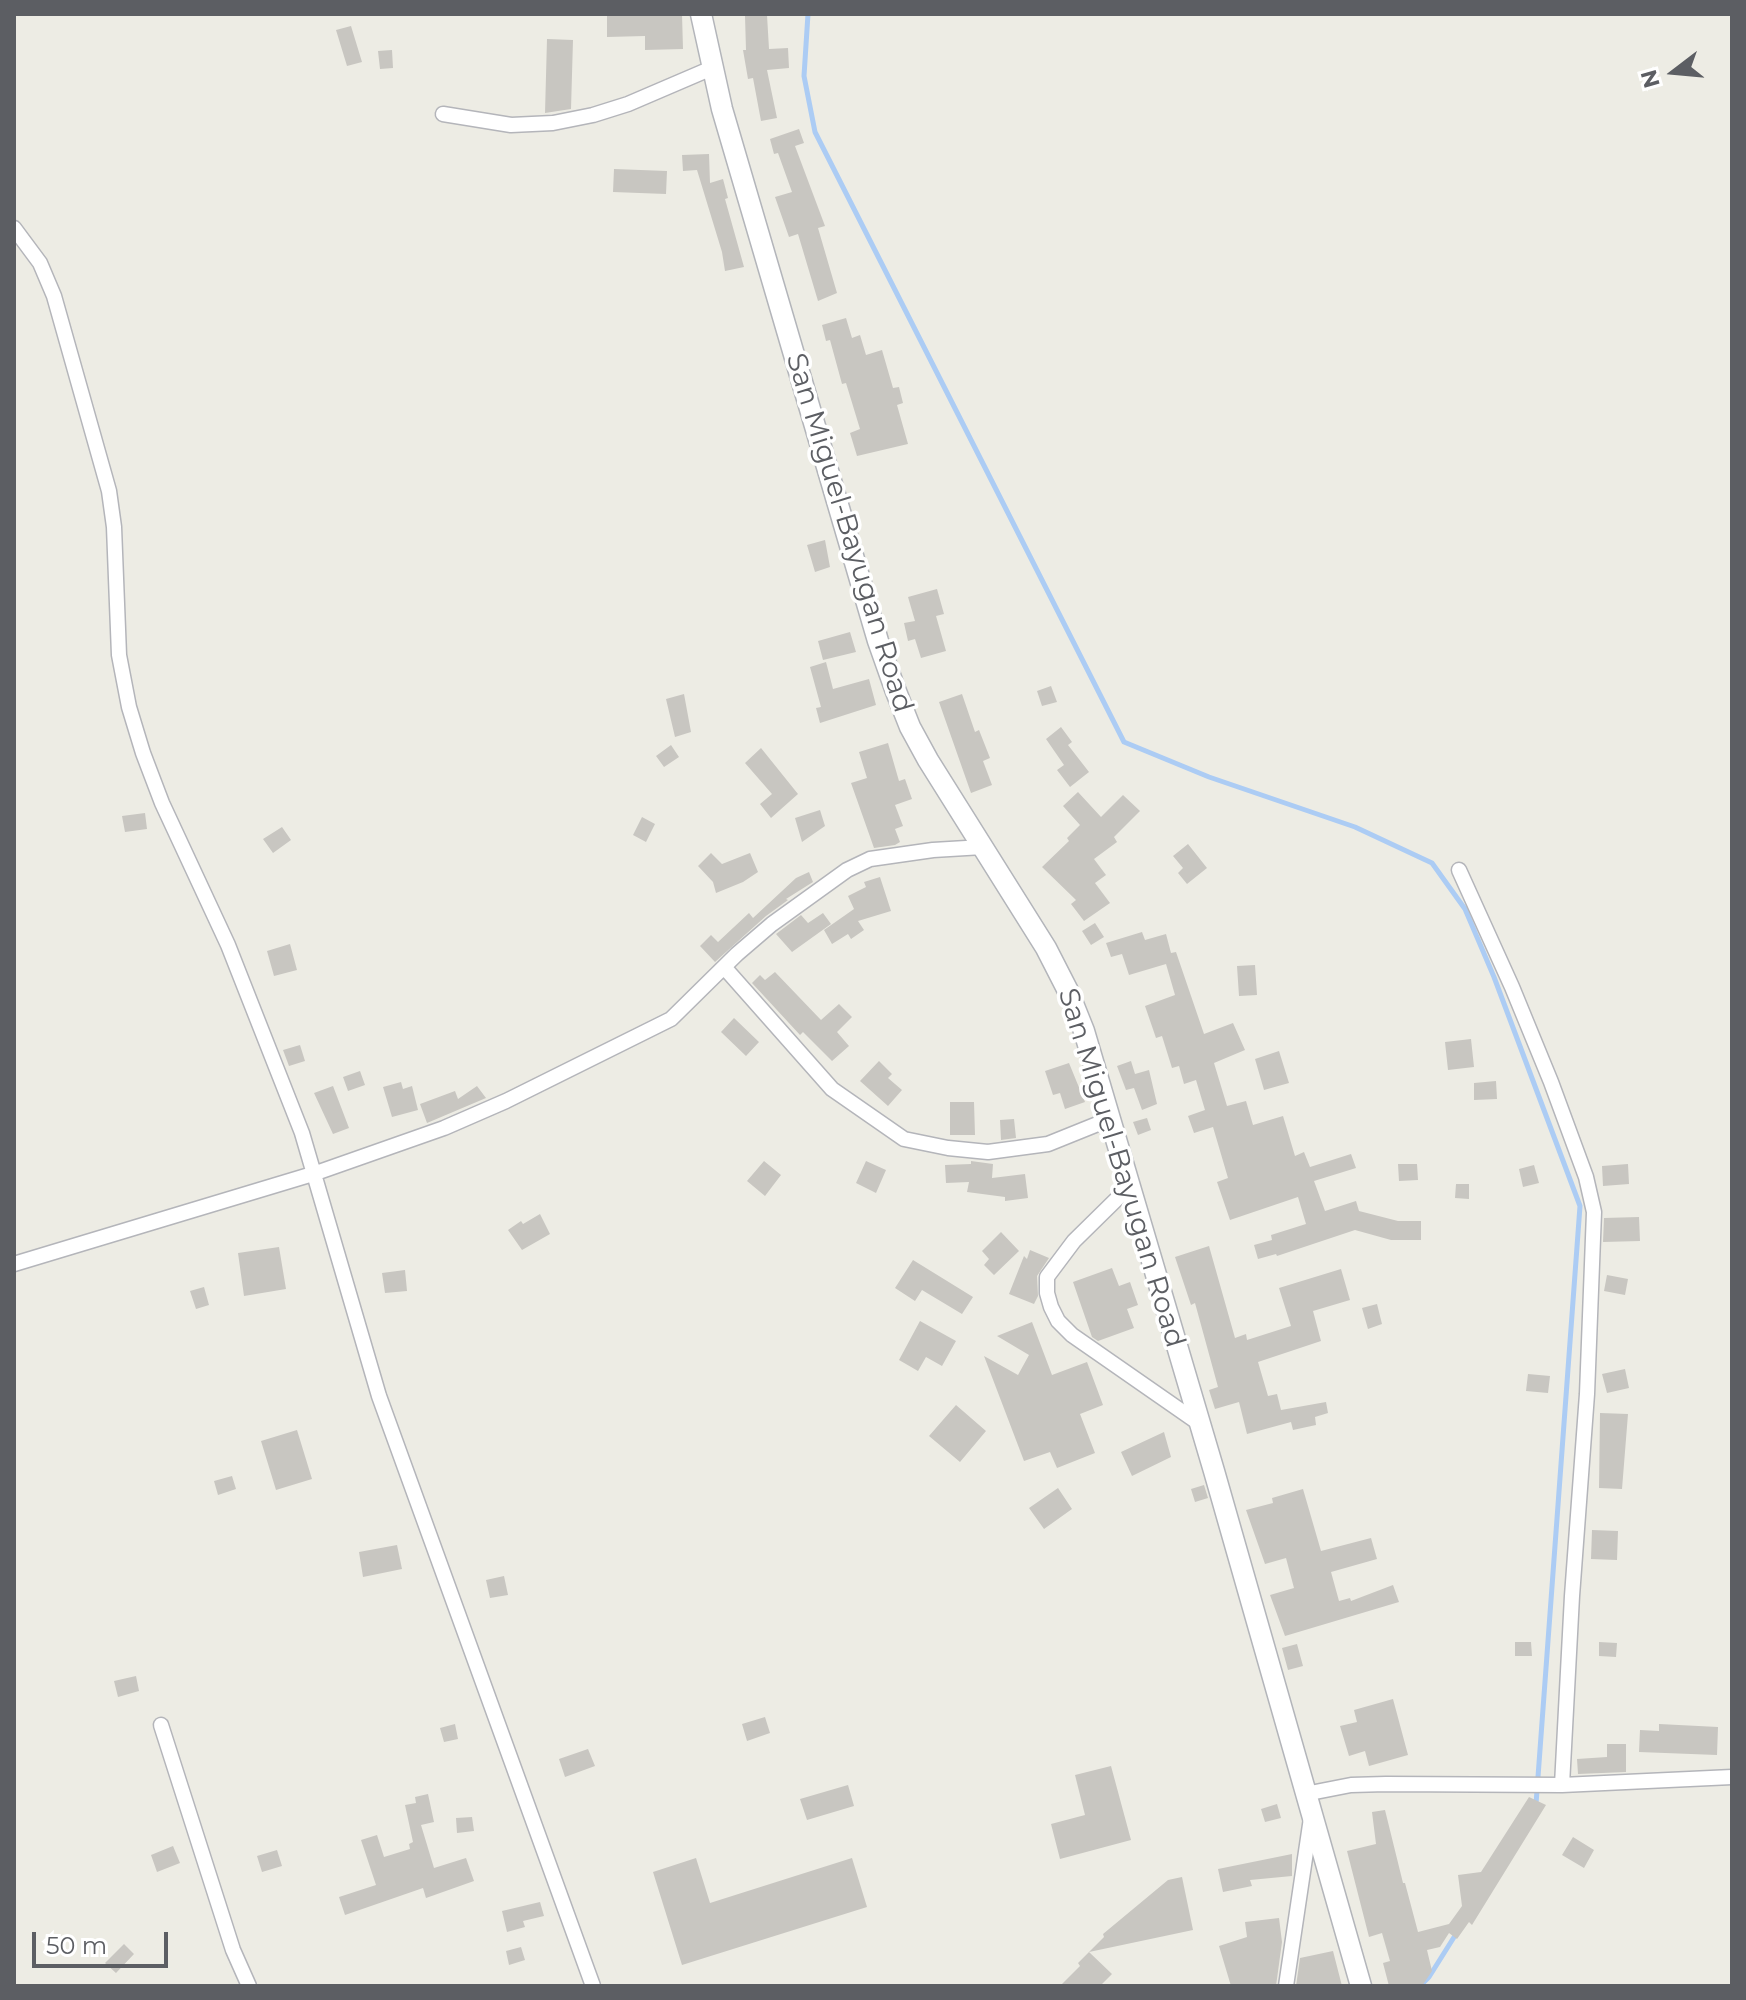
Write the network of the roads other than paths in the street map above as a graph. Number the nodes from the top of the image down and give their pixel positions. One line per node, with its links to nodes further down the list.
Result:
1 (701, 14): 2 (main road, San Miguel-Bayugan Road)
2 (712, 68): 3 (street); 5 (main road, San Miguel-Bayugan Road)
3 (443, 114)
4 (14, 228): 9 (street)
5 (983, 847): 7 (street); 8 (main road, San Miguel-Bayugan Road)
6 (1459, 870): 15 (street)
7 (724, 967): 8 (street); 9 (street)
8 (1110, 1119): 10 (main road, San Miguel-Bayugan Road)
9 (316, 1173): 11 (street); 19 (street)
10 (1130, 1186): 12 (main road, San Miguel-Bayugan Road); 12 (street)
11 (14, 1264)
12 (1200, 1424): 16 (main road, San Miguel-Bayugan Road)
13 (161, 1725): 18 (street)
14 (1732, 1777): 15 (street)
15 (1562, 1785): 16 (street)
16 (1305, 1794): 17 (main road, San Miguel-Bayugan Road)
17 (1311, 1818): 20 (street); 21 (main road, San Miguel-Bayugan Road)
18 (249, 1986)
19 (593, 1986)
20 (1286, 1986)
21 (1361, 1986)

